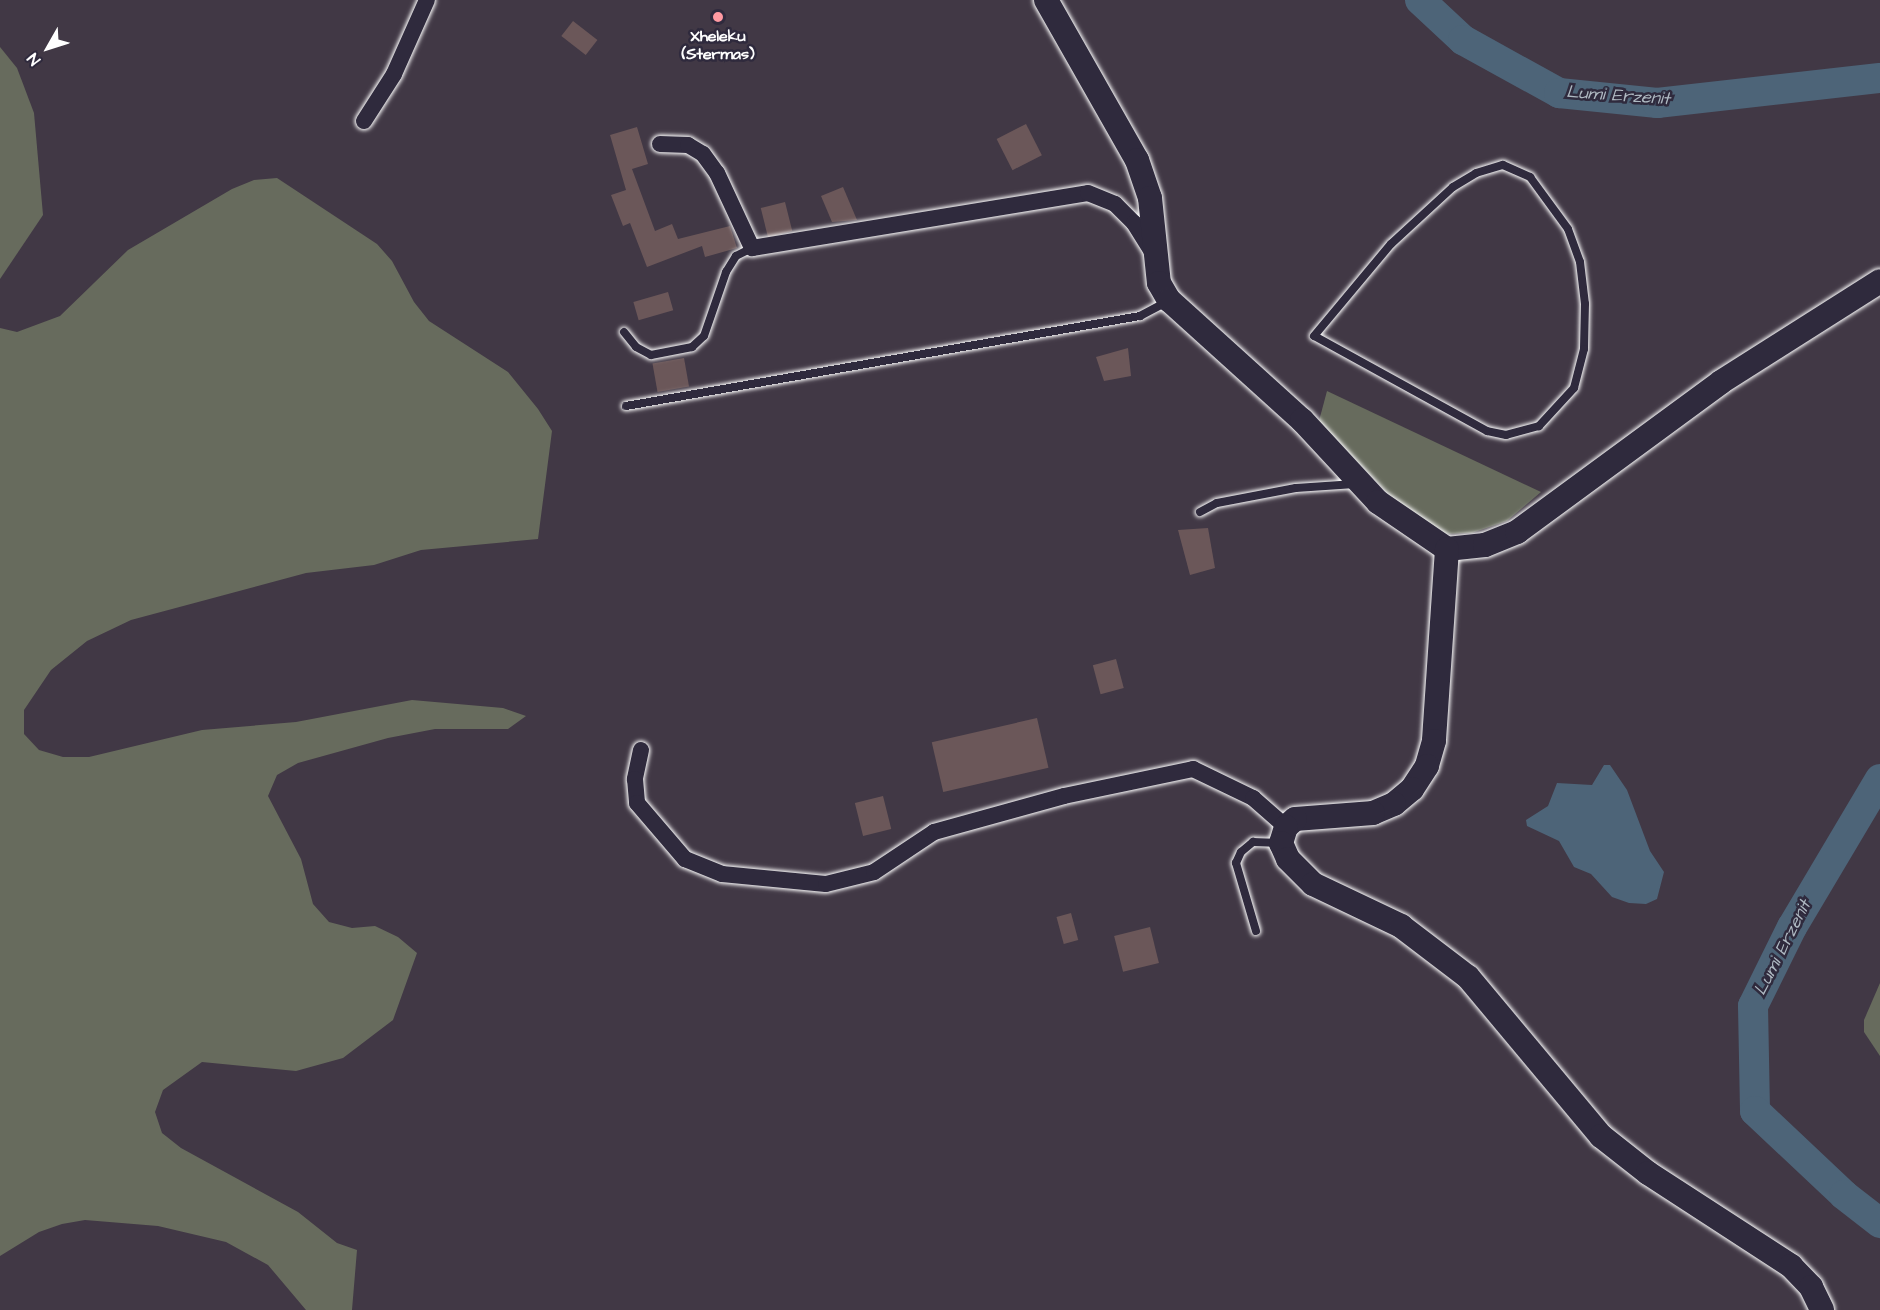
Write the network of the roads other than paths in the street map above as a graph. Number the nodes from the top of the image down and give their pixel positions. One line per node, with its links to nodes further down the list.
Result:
1 (427, 0): 3 (street)
2 (1047, 0): 6 (main road)
3 (364, 121)
4 (660, 144): 5 (street)
5 (752, 248): 6 (street); 9 (lane)
6 (1154, 255): 8 (main road)
7 (1880, 281): 14 (main road)
8 (1169, 300): 11 (lane); 12 (main road)
9 (624, 332)
10 (1314, 336): 10 (lane)
11 (626, 406)
12 (1361, 483): 13 (lane); 14 (main road)
13 (1200, 512)
14 (1447, 549): 16 (main road)
15 (641, 750): 16 (street)
16 (1284, 835): 17 (lane); 18 (main road)
17 (1256, 931)
18 (1822, 1310)

